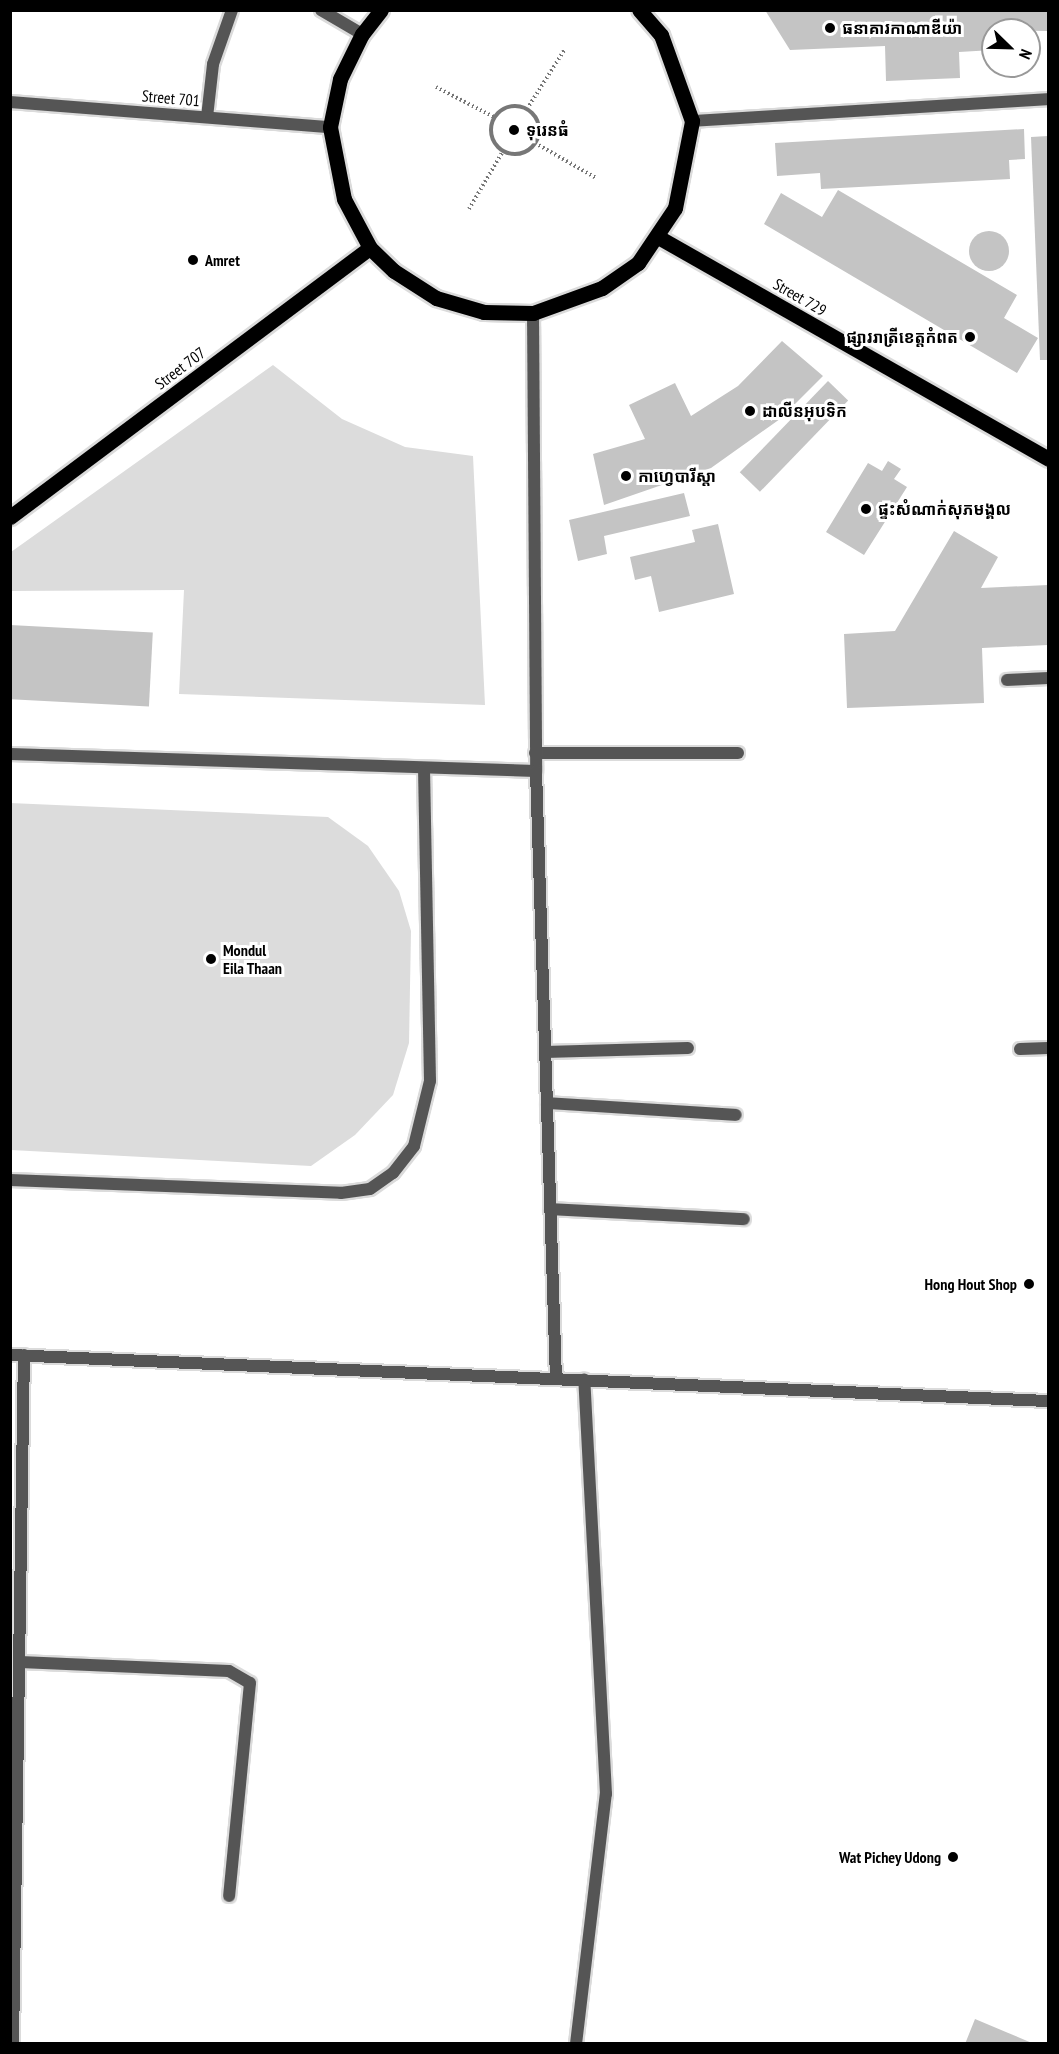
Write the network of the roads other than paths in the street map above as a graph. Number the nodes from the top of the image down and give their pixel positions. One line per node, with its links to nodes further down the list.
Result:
1 (232, 10): 8 (street)
2 (321, 10): 5 (street)
3 (381, 10): 5 (main road)
4 (639, 10): 9 (main road)
5 (363, 34): 10 (main road)
6 (1048, 99): 9 (street)
7 (10, 102): 8 (street, Street 701)
8 (207, 117): 10 (street, Street 701)
9 (692, 121): 11 (main road)
10 (330, 127): 12 (main road)
11 (658, 237): 13 (main road); 14 (main road, Street 729)
12 (370, 248): 13 (main road); 15 (main road, Street 707)
13 (532, 313): 18 (street)
14 (1048, 459)
15 (10, 518)
16 (1048, 678): 17 (street)
17 (1007, 680)
18 (536, 753): 19 (street); 22 (street)
19 (738, 753)
20 (10, 754): 21 (street)
21 (424, 769): 22 (street); 29 (street)
22 (536, 771): 26 (street)
23 (688, 1048): 26 (street)
24 (1048, 1048): 25 (street)
25 (1020, 1049)
26 (545, 1052): 27 (street)
27 (547, 1102): 28 (street); 30 (street)
28 (736, 1115)
29 (10, 1180)
30 (550, 1209): 31 (street); 34 (street)
31 (744, 1220)
32 (10, 1355): 33 (street)
33 (24, 1356): 34 (street); 37 (street)
34 (556, 1379): 35 (street)
35 (584, 1380): 36 (street); 40 (street)
36 (1048, 1401)
37 (21, 1662): 38 (street); 39 (street)
38 (229, 1896)
39 (13, 2043)
40 (576, 2043)

